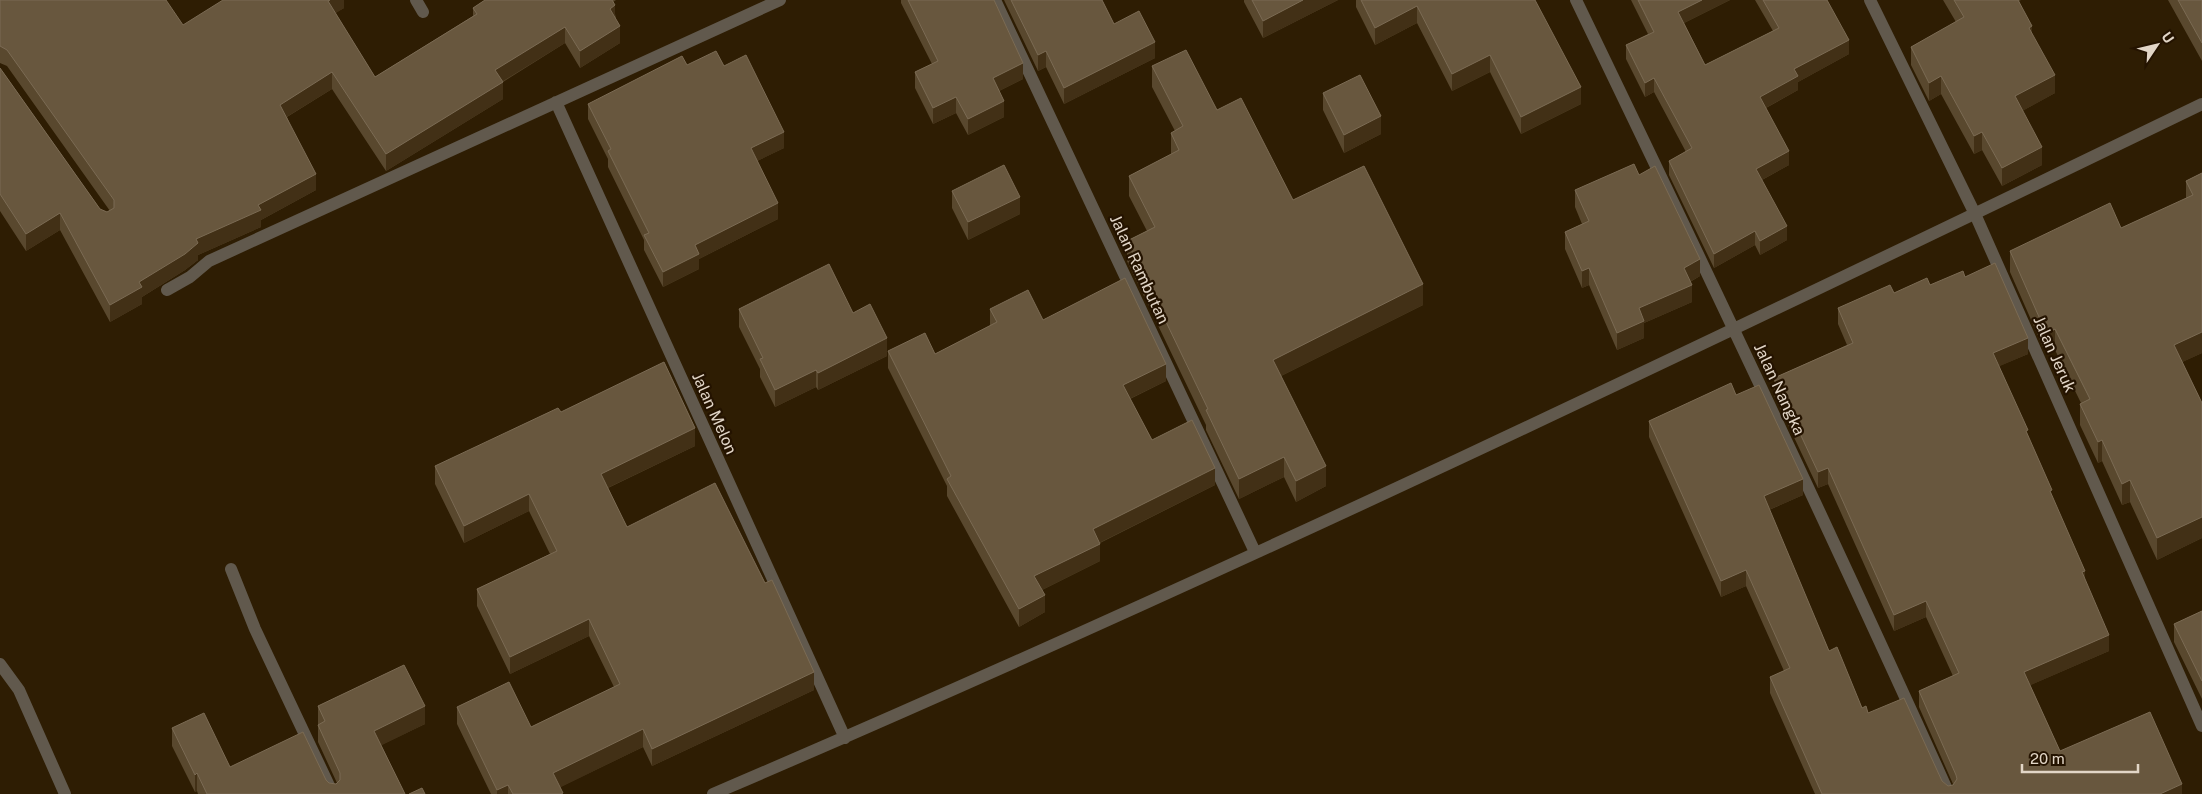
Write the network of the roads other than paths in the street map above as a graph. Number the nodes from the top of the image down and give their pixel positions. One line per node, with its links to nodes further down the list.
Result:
1 (416, 0): 6 (street)
2 (780, 0): 7 (street)
3 (995, 0): 12 (street, Jalan Rambutan)
4 (1576, 0): 11 (street, Jalan Nangka)
5 (1870, 0): 9 (street, Jalan Jeruk)
6 (423, 12)
7 (556, 102): 10 (street); 16 (street, Jalan Melon)
8 (2202, 104): 9 (street)
9 (1975, 214): 11 (street); 15 (street, Jalan Jeruk)
10 (167, 290)
11 (1734, 329): 12 (street); 20 (street, Jalan Nangka)
12 (1255, 552): 16 (street)
13 (231, 569): 18 (street)
14 (0, 664): 17 (street)
15 (2202, 726)
16 (844, 738): 19 (street)
17 (66, 794)
18 (333, 794)
19 (713, 794)
20 (1949, 794)

